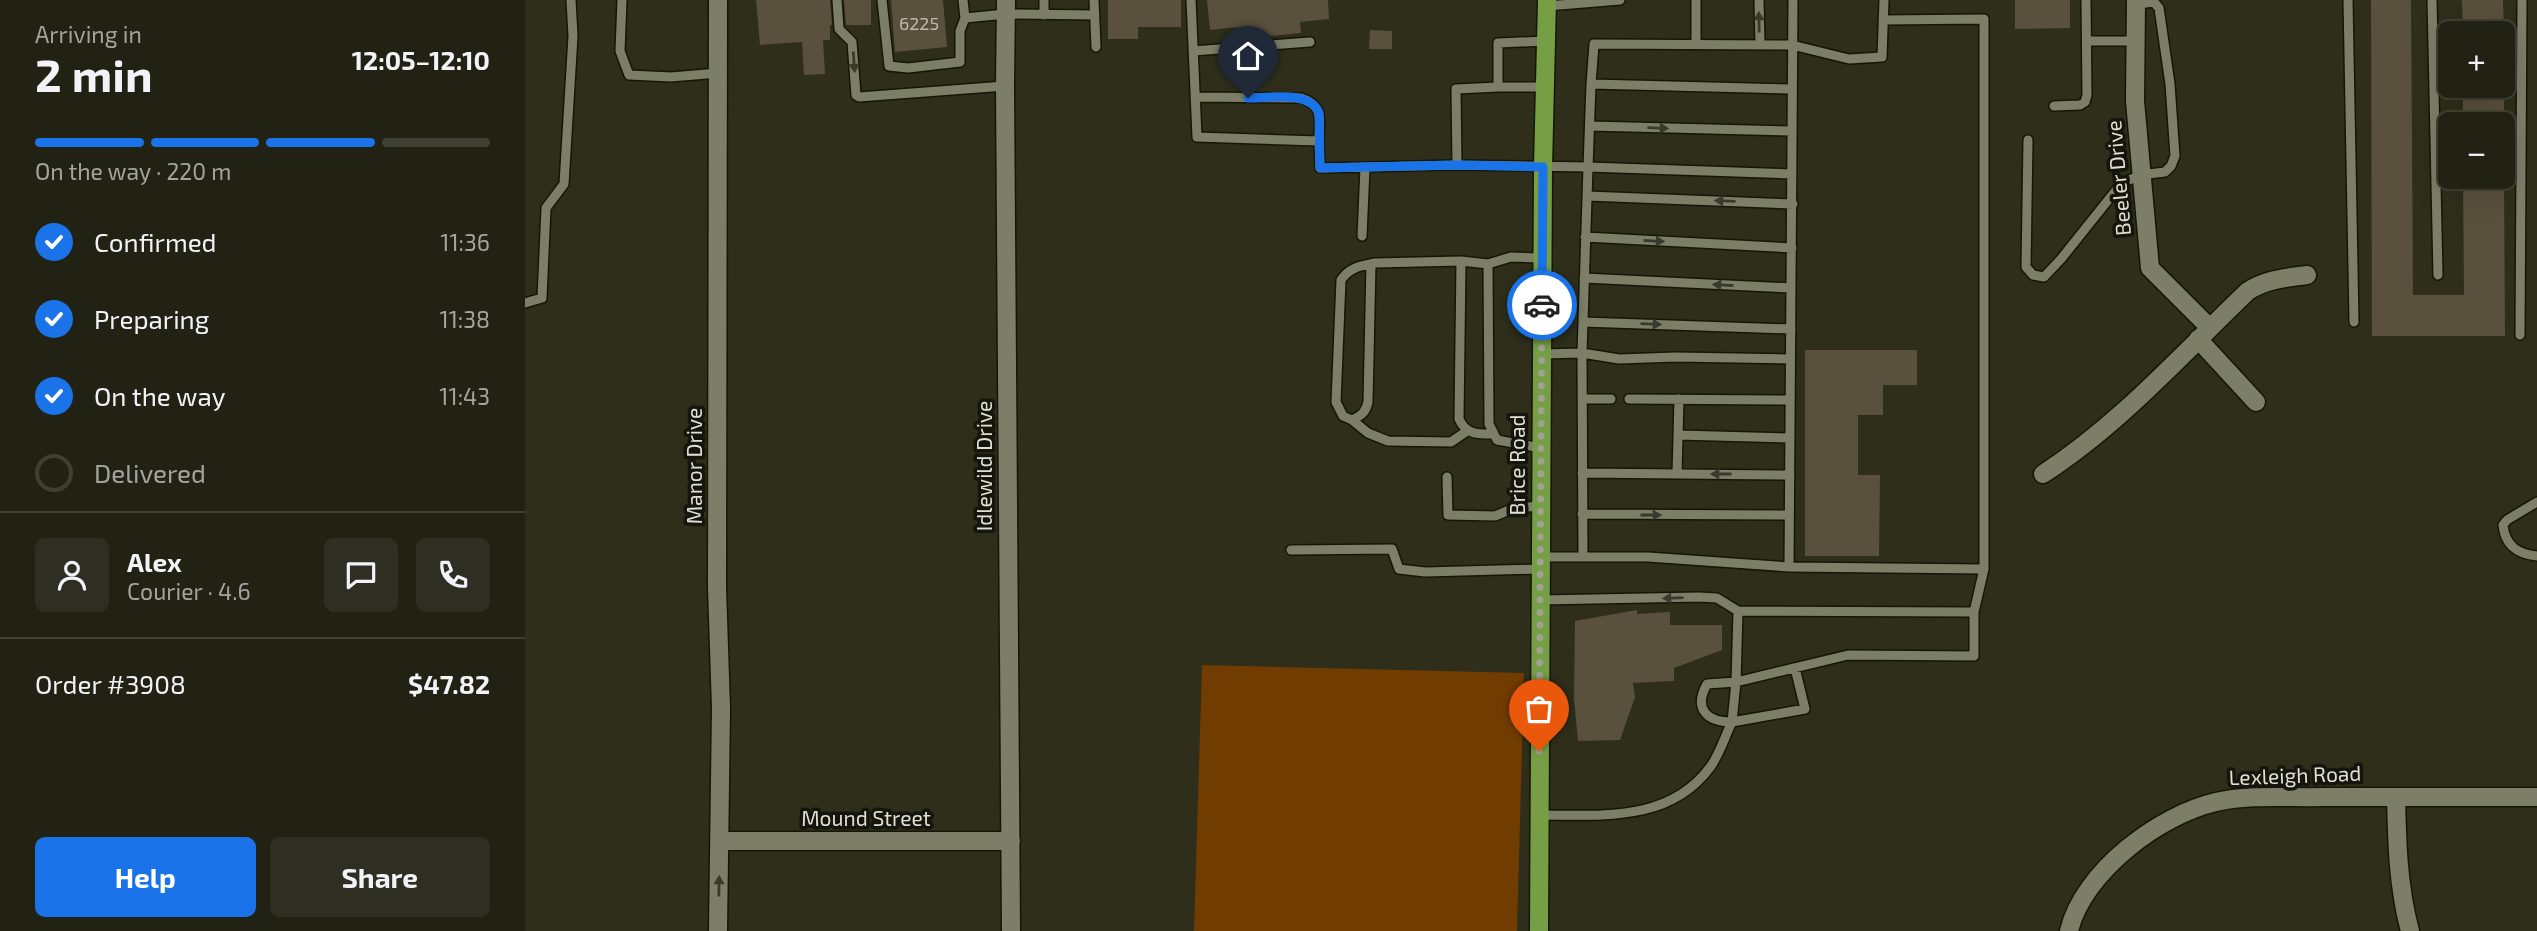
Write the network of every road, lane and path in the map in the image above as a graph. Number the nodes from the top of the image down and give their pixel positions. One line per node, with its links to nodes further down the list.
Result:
1 (571, 0): 66 (lane)
2 (622, 0): 35 (lane)
3 (718, 0): 35 (street, Manor Drive)
4 (837, 0): 37 (lane, one-way to 37)
5 (882, 0): 24 (lane)
6 (963, 0): 24 (lane)
7 (1044, 0): 22 (lane)
8 (1094, 0): 23 (lane)
9 (1191, 0): 34 (lane)
10 (1620, 0): 20 (lane)
11 (1696, 0): 30 (lane)
12 (1759, 0): 31 (lane, one-way to 12)
13 (1793, 0): 32 (lane)
14 (1884, 0): 25 (lane)
15 (2086, 0): 27 (lane)
16 (2348, 0): 68 (lane)
17 (2432, 0): 63 (lane)
18 (2522, 0): 71 (lane)
19 (2136, 2): 28 (street, Beeler Drive); 52 (lane)
20 (1547, 3): 26 (main road, Brice Road)
21 (1006, 7): 22 (lane); 24 (lane); 37 (street, Idlewild Drive)
22 (1044, 15): 23 (lane)
23 (1095, 15): 33 (lane)
24 (965, 18)
25 (1883, 20): 32 (lane); 101 (lane)
26 (1546, 41): 38 (main road, Brice Road); 39 (lane)
27 (2087, 41): 28 (lane); 42 (lane)
28 (2135, 41): 52 (street, Beeler Drive)
29 (1310, 43): 34 (lane)
30 (1696, 44): 31 (lane); 36 (lane)
31 (1760, 45): 32 (lane)
32 (1792, 45): 40 (lane)
33 (1096, 47)
34 (1193, 51): 41 (lane)
35 (718, 73): 111 (street, Manor Drive)
36 (1591, 83): 40 (lane); 43 (lane)
37 (1005, 86): 112 (street, Idlewild Drive)
38 (1545, 87): 39 (lane); 49 (main road, Brice Road)
39 (1498, 88): 47 (lane)
40 (1791, 89): 44 (lane)
41 (1195, 97): 46 (lane); 46 (lane)
42 (2053, 106)
43 (1590, 126): 44 (lane, one-way to 44); 50 (lane)
44 (1792, 131): 51 (lane)
45 (2028, 140): 52 (lane)
46 (1319, 141): 48 (lane)
47 (1458, 165): 48 (lane); 49 (lane)
48 (1365, 167): 55 (lane)
49 (1543, 167): 50 (lane); 58 (main road, Brice Road)
50 (1588, 167): 51 (lane); 53 (lane)
51 (1792, 174): 54 (lane)
52 (2140, 174): 70 (street, Beeler Drive)
53 (1587, 196): 54 (lane, one-way to 53); 56 (lane)
54 (1793, 204): 57 (lane)
55 (1362, 236)
56 (1585, 237): 57 (lane, one-way to 57); 64 (lane)
57 (1791, 248): 65 (lane)
58 (1542, 258): 61 (lane); 73 (main road, Brice Road)
59 (1461, 261): 60 (lane); 61 (lane); 82 (lane)
60 (1371, 264): 81 (lane); 81 (lane)
61 (1488, 264): 83 (lane)
62 (2307, 275): 70 (street)
63 (2438, 275)
64 (1584, 278): 65 (lane, one-way to 64); 67 (lane)
65 (1791, 288): 69 (lane)
66 (525, 303)
67 (1583, 322): 69 (lane, one-way to 69); 72 (lane)
68 (2354, 322)
69 (1791, 329): 74 (lane)
70 (2204, 334): 80 (street, Beeler Drive); 89 (street)
71 (2521, 335)
72 (1582, 353): 73 (lane); 74 (lane); 75 (lane)
73 (1542, 354): 86 (main road, Brice Road)
74 (1790, 359): 79 (lane)
75 (1582, 399): 76 (lane); 87 (lane)
76 (1611, 399)
77 (1629, 399): 78 (lane)
78 (1679, 399): 79 (lane); 84 (lane)
79 (1790, 400): 85 (lane)
80 (2256, 402)
81 (1352, 420): 82 (lane)
82 (1467, 431): 83 (lane)
83 (1494, 434): 86 (lane)
84 (1678, 435): 85 (lane); 88 (lane)
85 (1790, 438): 90 (lane)
86 (1541, 448): 93 (main road, Brice Road)
87 (1582, 473): 88 (lane); 94 (lane)
88 (1677, 474): 90 (lane, one-way to 88)
89 (2043, 474)
90 (1790, 475): 95 (lane)
91 (1447, 477): 93 (lane)
92 (2537, 502): 97 (lane)
93 (1541, 506): 99 (main road, Brice Road)
94 (1583, 514): 95 (lane, one-way to 95); 98 (lane)
95 (1790, 515): 100 (lane)
96 (1291, 550): 99 (lane)
97 (2537, 556)
98 (1583, 557): 99 (lane); 100 (lane)
99 (1540, 563): 102 (main road, Brice Road)
100 (1789, 567): 101 (lane)
101 (1984, 569): 104 (lane)
102 (1540, 600): 103 (lane, one-way to 102); 110 (main road, Brice Road)
103 (1738, 611): 104 (lane); 106 (lane)
104 (1974, 612): 105 (lane)
105 (1795, 668): 106 (lane); 107 (lane)
106 (1736, 682): 107 (lane); 107 (lane)
107 (1732, 723): 110 (lane)
108 (2396, 797): 109 (street, Lexleigh Road); 116 (street, Lexleigh Road); 117 (street)
109 (2537, 797)
110 (1538, 815): 115 (main road, Brice Road)
111 (720, 841): 112 (street, Mound Street); 113 (street, Manor Drive, one-way to 111)
112 (1011, 841): 114 (street, Idlewild Drive)
113 (718, 931)
114 (1011, 931)
115 (1539, 931)
116 (2069, 931)
117 (2410, 931)

